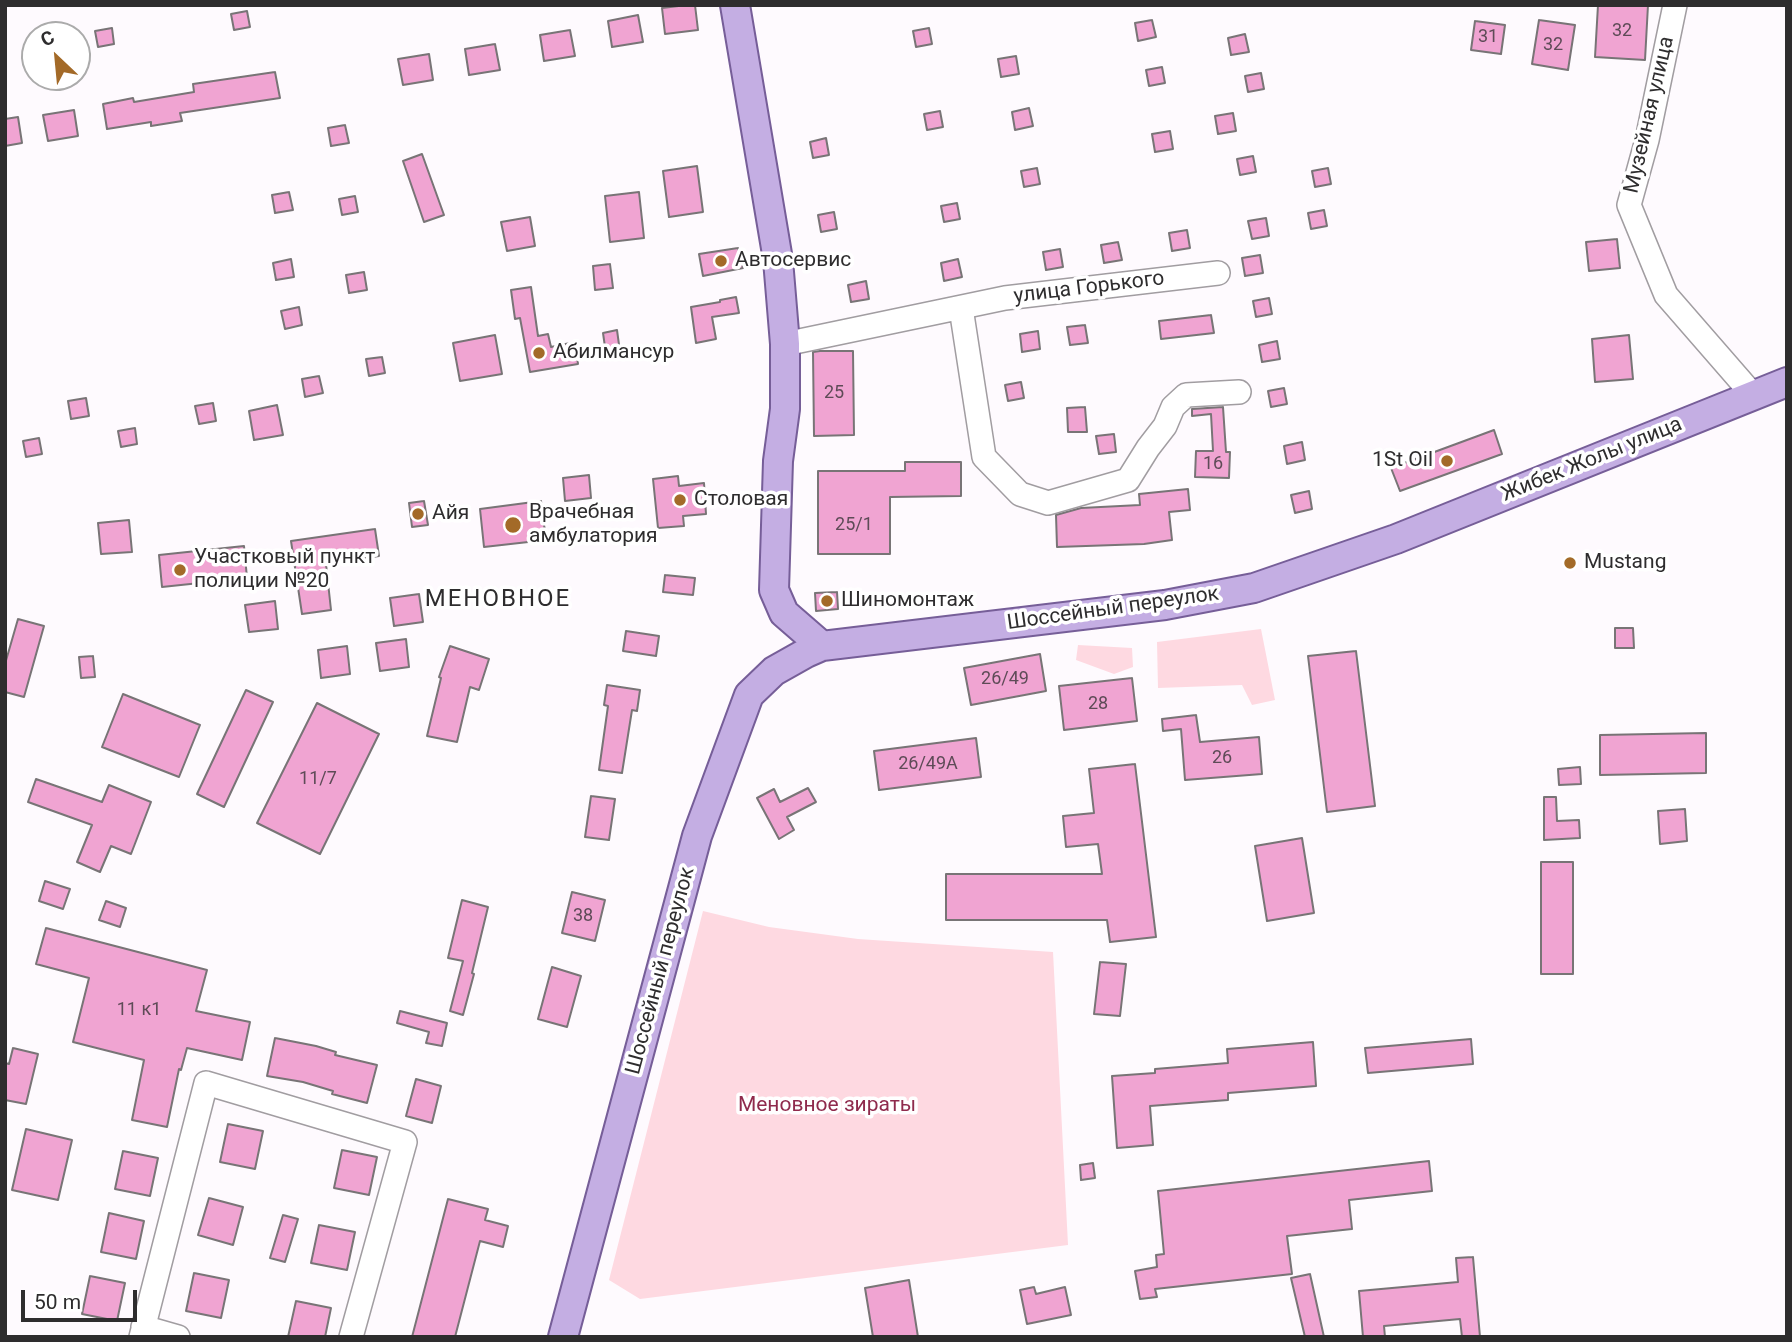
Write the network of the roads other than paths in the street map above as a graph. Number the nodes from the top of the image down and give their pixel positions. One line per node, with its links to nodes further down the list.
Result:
1 (735, 5): 5 (main road)
2 (1675, 5): 8 (street, Музейная улица)
3 (1218, 273): 4 (street, улица Горького)
4 (961, 308): 5 (street, улица Горького); 7 (street)
5 (785, 344): 10 (main road)
6 (1787, 382): 8 (main road, Жибек Жолы улица)
7 (1239, 392)
8 (1753, 395): 9 (main road, Жибек Жолы улица)
9 (1396, 539): 10 (main road, Шоссейный переулок)
10 (822, 646): 14 (main road, Шоссейный переулок)
11 (142, 1332): 12 (street); 13 (street)
12 (178, 1337)
13 (351, 1337)
14 (563, 1337)

